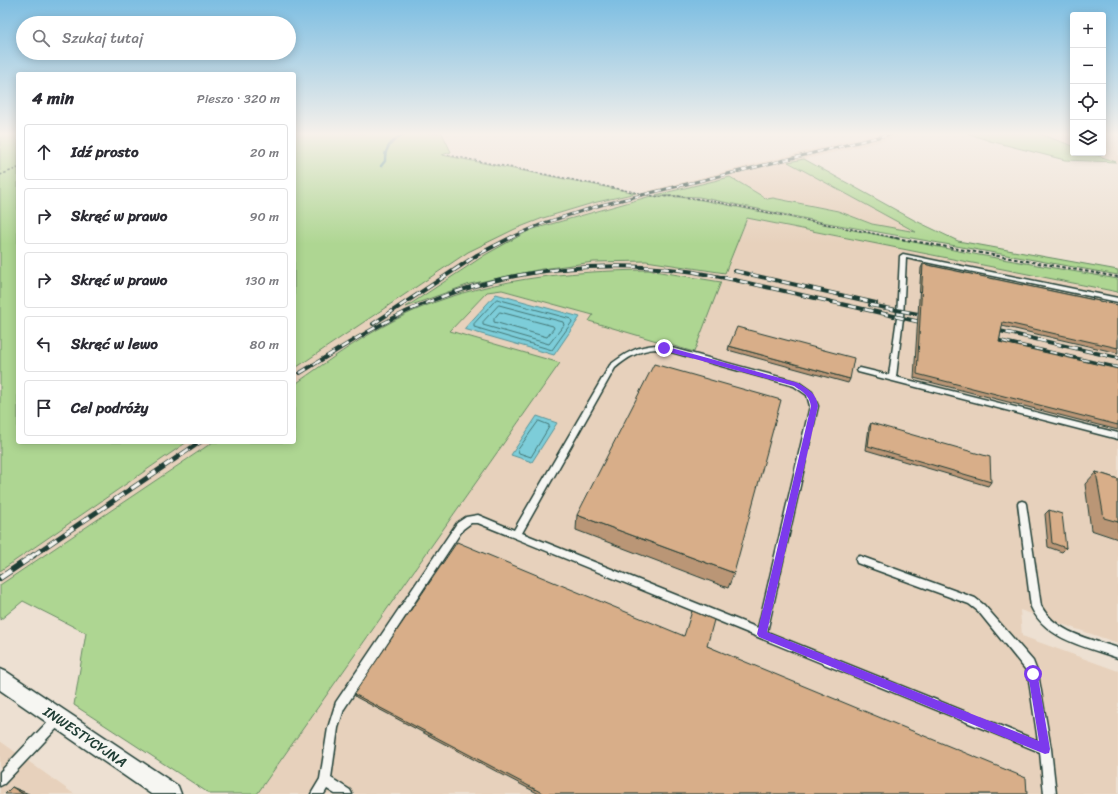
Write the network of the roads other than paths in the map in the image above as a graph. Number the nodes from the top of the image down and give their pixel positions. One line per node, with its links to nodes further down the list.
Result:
1 (1118, 300): 3 (lane)
2 (860, 370): 3 (lane)
3 (892, 378): 4 (lane)
4 (1118, 436)
5 (1022, 504): 9 (lane)
6 (516, 535): 8 (lane); 8 (lane); 14 (lane)
7 (860, 560): 12 (lane)
8 (762, 634): 12 (lane)
9 (1118, 653)
10 (0, 679): 11 (street, INWESTYCYJNA)
11 (58, 719): 13 (lane); 15 (street, INWESTYCYJNA)
12 (1045, 749): 18 (lane)
13 (0, 780)
14 (325, 781): 16 (lane); 17 (lane)
15 (170, 794)
16 (317, 794)
17 (346, 794)
18 (1050, 794)

